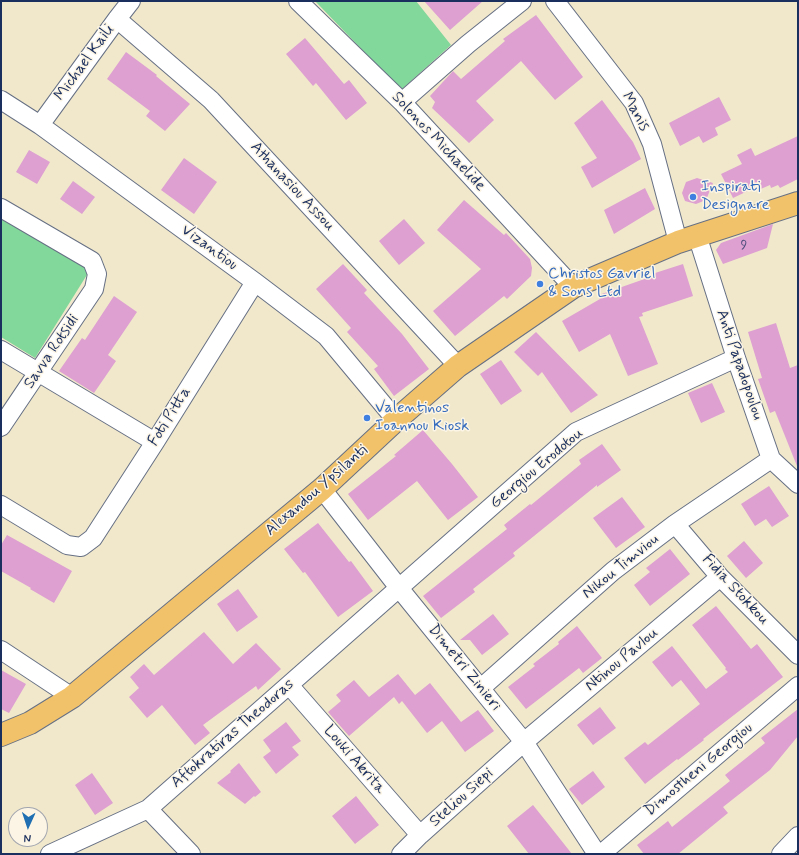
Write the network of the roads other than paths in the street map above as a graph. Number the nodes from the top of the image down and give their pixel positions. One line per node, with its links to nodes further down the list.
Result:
1 (131, 1): 5 (street, Michael Kaili)
2 (298, 1): 7 (street, Solonos Michaelide)
3 (522, 1): 7 (street)
4 (555, 1): 11 (street, Manis)
5 (117, 19): 8 (street, Michael Kaili); 16 (street, Athanasiou Assou)
6 (1, 100): 8 (street, Vizantiou)
7 (402, 102): 13 (street, Solonos Michaelide)
8 (40, 125): 12 (street, Vizantiou)
9 (798, 203): 11 (main road, Alexandou Ypsilanti)
10 (1, 208): 17 (street, Savva Rotsidi)
11 (688, 238): 13 (main road, Alexandou Ypsilanti); 15 (street, Anti Papadopoulou)
12 (254, 282): 18 (street, Vizantiou); 20 (street, Foti Pitta)
13 (573, 287): 16 (main road, Alexandou Ypsilanti)
14 (1, 350): 17 (street)
15 (736, 358): 21 (street, Anti Papadopoulou); 27 (street, Georgiou Erodotou)
16 (458, 366): 18 (main road, Alexandou Ypsilanti)
17 (39, 371): 19 (street, Savva Rotsidi); 20 (street)
18 (396, 420): 23 (main road, Alexandou Ypsilanti)
19 (1, 427)
20 (155, 442): 24 (street, Foti Pitta)
21 (772, 459): 22 (street, Anti Papadopoulou); 25 (street, Nikou Timviou)
22 (798, 484)
23 (322, 489): 27 (street, Dimetri Zinieri); 33 (main road, Alexandou Ypsilanti)
24 (1, 505)
25 (675, 524): 26 (street, Fidia Stokkou); 32 (street, Nikou Timviou)
26 (720, 577): 29 (street, Fidia Stokkou); 35 (street, Ntinou Pavlou)
27 (399, 588): 30 (street, Aftokratiras Theodoras); 32 (street, Dimetri Zinieri)
28 (1, 650): 33 (street)
29 (798, 655)
30 (289, 685): 36 (street, Aftokratiras Theodoras); 37 (street, Louki Akrita)
31 (798, 686): 43 (street, Dimostheni Georgiou)
32 (481, 688): 35 (street, Dimetri Zinieri)
33 (72, 697): 34 (main road, Alexandou Ypsilanti)
34 (1, 735)
35 (524, 742): 37 (street, Steliou Siepi); 42 (street, Dimetri Zinieri)
36 (148, 808): 39 (street, Aftokratiras Theodoras); 40 (street)
37 (420, 835): 41 (street, Steliou Siepi)
38 (798, 836): 44 (street)
39 (50, 854)
40 (191, 854)
41 (401, 854)
42 (597, 854)
43 (601, 854)
44 (781, 854)

